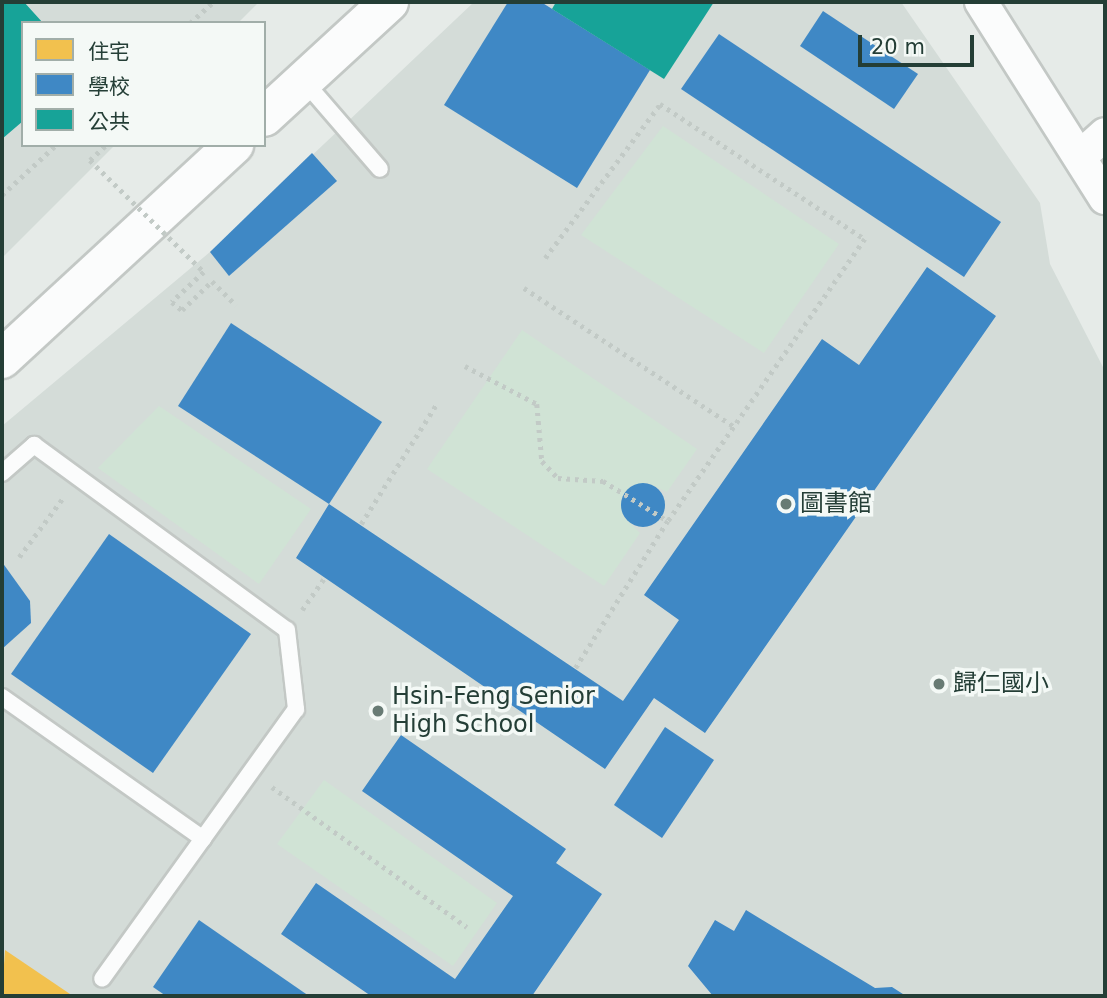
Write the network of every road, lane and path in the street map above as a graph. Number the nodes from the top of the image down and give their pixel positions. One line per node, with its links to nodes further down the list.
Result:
1 (213, 2): 4 (path)
2 (388, 2): 5 (street)
3 (982, 2): 11 (street)
4 (192, 21)
5 (303, 81): 6 (street); 12 (lane)
6 (266, 115)
7 (1105, 134): 11 (street)
8 (54, 147): 13 (path)
9 (104, 147): 17 (path, bridge)
10 (232, 147): 18 (street)
11 (1082, 155): 14 (street)
12 (380, 169)
13 (2, 195)
14 (1105, 198)
15 (545, 258): 21 (path)
16 (524, 288): 21 (path)
17 (236, 305)
18 (2, 359)
19 (465, 366): 24 (path)
20 (436, 405): 25 (path)
21 (735, 427): 24 (path)
22 (2, 473): 23 (lane)
23 (79, 478): 26 (path); 28 (lane)
24 (668, 521): 29 (path)
25 (361, 524)
26 (19, 557)
27 (324, 579): 28 (path)
28 (287, 630): 31 (lane)
29 (575, 669)
30 (2, 697): 32 (lane)
31 (251, 772): 32 (lane); 33 (path)
32 (203, 839): 34 (lane)
33 (467, 927)
34 (102, 979)

